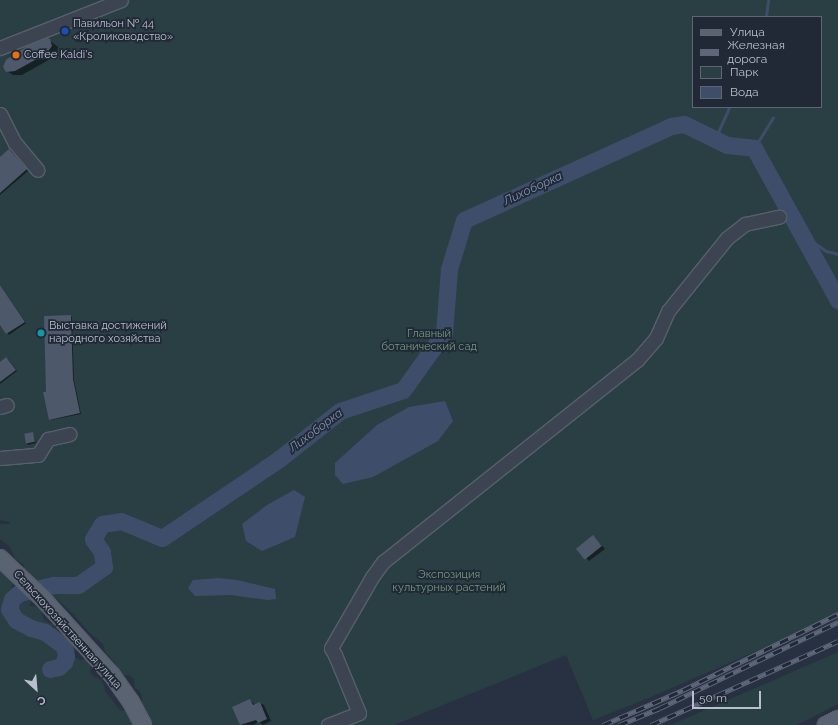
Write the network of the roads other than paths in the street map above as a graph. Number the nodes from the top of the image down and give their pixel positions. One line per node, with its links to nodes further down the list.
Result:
1 (120, 0): 2 (street)
2 (0, 48)
3 (0, 114): 4 (street)
4 (38, 170)
5 (779, 217): 11 (street)
6 (69, 434): 7 (street)
7 (0, 458)
8 (0, 558): 10 (main road, Сельскохозяйственная улица)
9 (838, 719): 12 (main road)
10 (143, 725)
11 (328, 725)
12 (826, 725)

